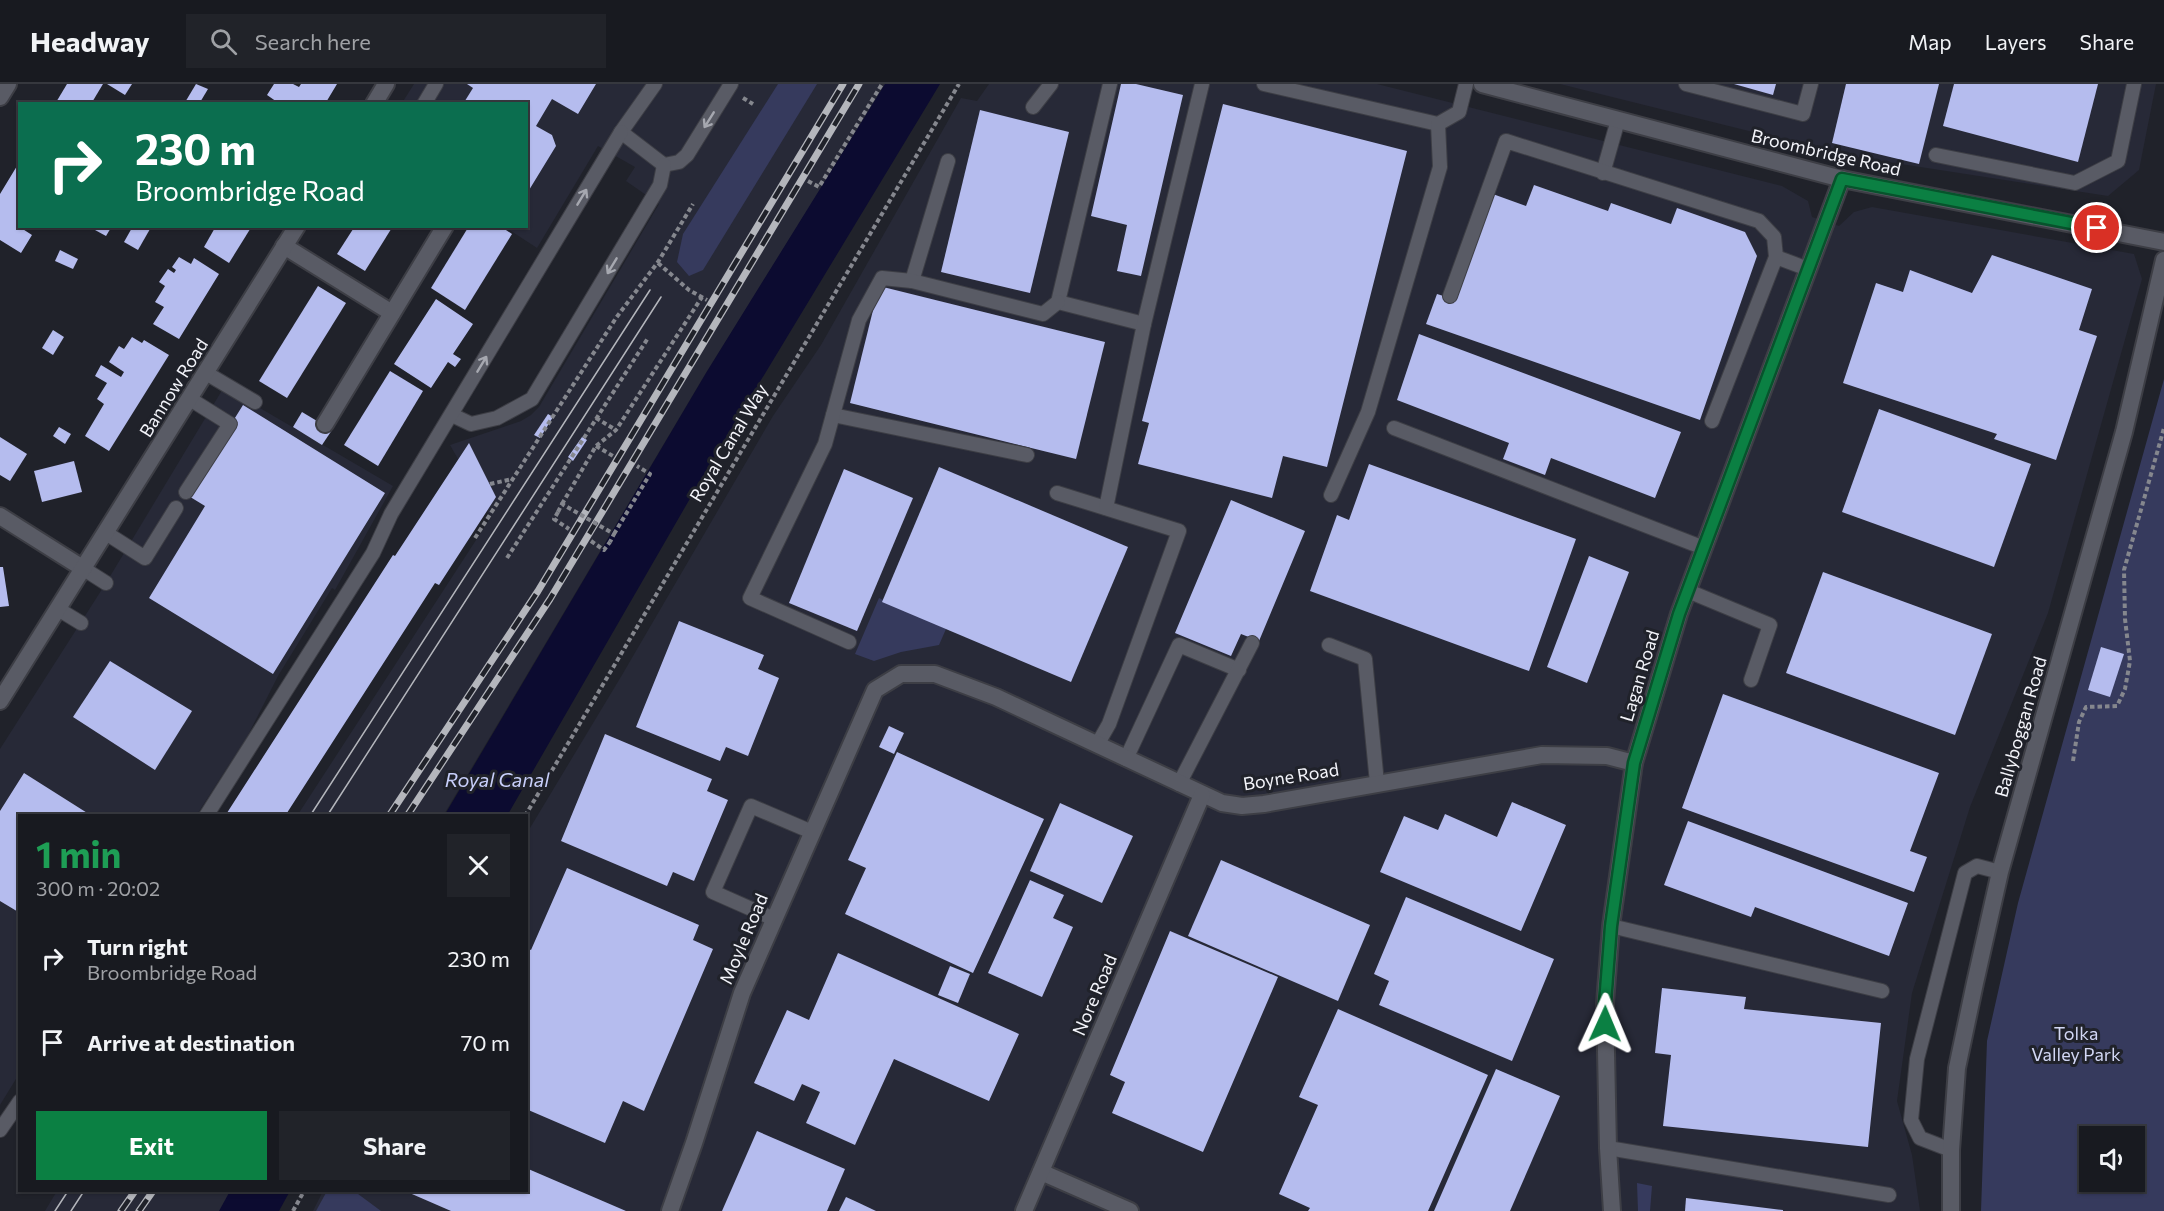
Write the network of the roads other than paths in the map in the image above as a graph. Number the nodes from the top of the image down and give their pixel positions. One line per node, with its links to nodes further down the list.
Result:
1 (8, 84): 15 (street)
2 (386, 84): 16 (street)
3 (436, 84): 17 (lane)
4 (654, 84): 21 (lane)
5 (731, 84): 24 (lane, one-way to 24)
6 (1051, 84): 18 (lane)
7 (1110, 84): 36 (lane)
8 (1202, 84): 38 (lane)
9 (1264, 84): 20 (lane)
10 (1466, 84): 20 (lane)
11 (1482, 84): 19 (street, Broombridge Road)
12 (1686, 84): 13 (lane)
13 (1811, 84)
14 (2134, 84): 22 (lane)
15 (0, 97)
16 (375, 102)
17 (425, 102)
18 (1032, 106)
19 (1618, 120): 25 (lane); 26 (street, Broombridge Road)
20 (1438, 124): 50 (lane)
21 (621, 132): 24 (lane); 42 (lane, one-way to 21)
22 (1936, 155)
23 (948, 161): 34 (lane)
24 (664, 165): 42 (lane, one-way to 42)
25 (1603, 172): 31 (lane); 35 (lane)
26 (1842, 179): 29 (street, Broombridge Road); 33 (street, Lagan Road)
27 (296, 228): 30 (street, Bannow Road)
28 (444, 228): 37 (street)
29 (2164, 242)
30 (284, 246): 37 (street); 39 (street, Bannow Road)
31 (1776, 257): 33 (lane); 44 (lane)
32 (2164, 260): 76 (street, Ballyboggan Road)
33 (1808, 269): 55 (street, Lagan Road)
34 (912, 281): 36 (lane); 43 (lane)
35 (1450, 296)
36 (1058, 302): 38 (lane)
37 (392, 313): 45 (street)
38 (1144, 324): 52 (lane)
39 (206, 373): 40 (street, Bannow Road); 41 (lane)
40 (190, 399): 48 (lane); 54 (street, Bannow Road)
41 (255, 402)
42 (452, 415): 74 (lane)
43 (833, 415): 47 (lane); 61 (lane)
44 (1712, 421)
45 (325, 424)
46 (1394, 428): 55 (lane)
47 (1027, 455)
48 (186, 492)
49 (1057, 493): 52 (lane)
50 (1331, 495)
51 (176, 508): 54 (lane)
52 (1106, 508): 68 (lane)
53 (0, 516): 56 (street)
54 (106, 533): 56 (street, Bannow Road)
55 (1704, 548): 58 (street, Lagan Road)
56 (84, 569): 57 (lane); 59 (street, Bannow Road)
57 (106, 584)
58 (1688, 591): 65 (lane); 70 (street, Lagan Road)
59 (58, 609): 60 (lane); 67 (street, Bannow Road)
60 (81, 623)
61 (849, 642)
62 (1252, 643): 64 (lane)
63 (1329, 645): 71 (lane)
64 (1239, 670): 69 (lane); 72 (lane)
65 (1751, 680)
66 (875, 690): 68 (street, Boyne Road); 75 (street, Moyle Road)
67 (0, 701)
68 (1097, 745): 69 (street, Boyne Road)
69 (1126, 759): 72 (street, Boyne Road)
70 (1634, 763): 71 (street, Boyne Road); 78 (street, Lagan Road)
71 (1377, 783): 73 (street, Boyne Road)
72 (1179, 784): 73 (street, Boyne Road)
73 (1202, 795): 84 (street, Nore Road)
74 (207, 814)
75 (812, 832): 77 (street, Moyle Road); 77 (lane)
76 (2000, 872): 83 (street, Ballyboggan Road); 83 (lane)
77 (774, 919): 86 (street, Moyle Road)
78 (1611, 926): 79 (lane); 82 (street, Lagan Road)
79 (1882, 991)
80 (18, 1104): 81 (lane)
81 (0, 1130)
82 (1608, 1148): 85 (lane); 89 (street, Lagan Road)
83 (1951, 1150): 90 (street, Ballyboggan Road)
84 (1041, 1172): 87 (street, Nore Road); 88 (street)
85 (1889, 1195)
86 (670, 1211)
87 (1024, 1211)
88 (1130, 1211)
89 (1612, 1211)
90 (1951, 1211)

